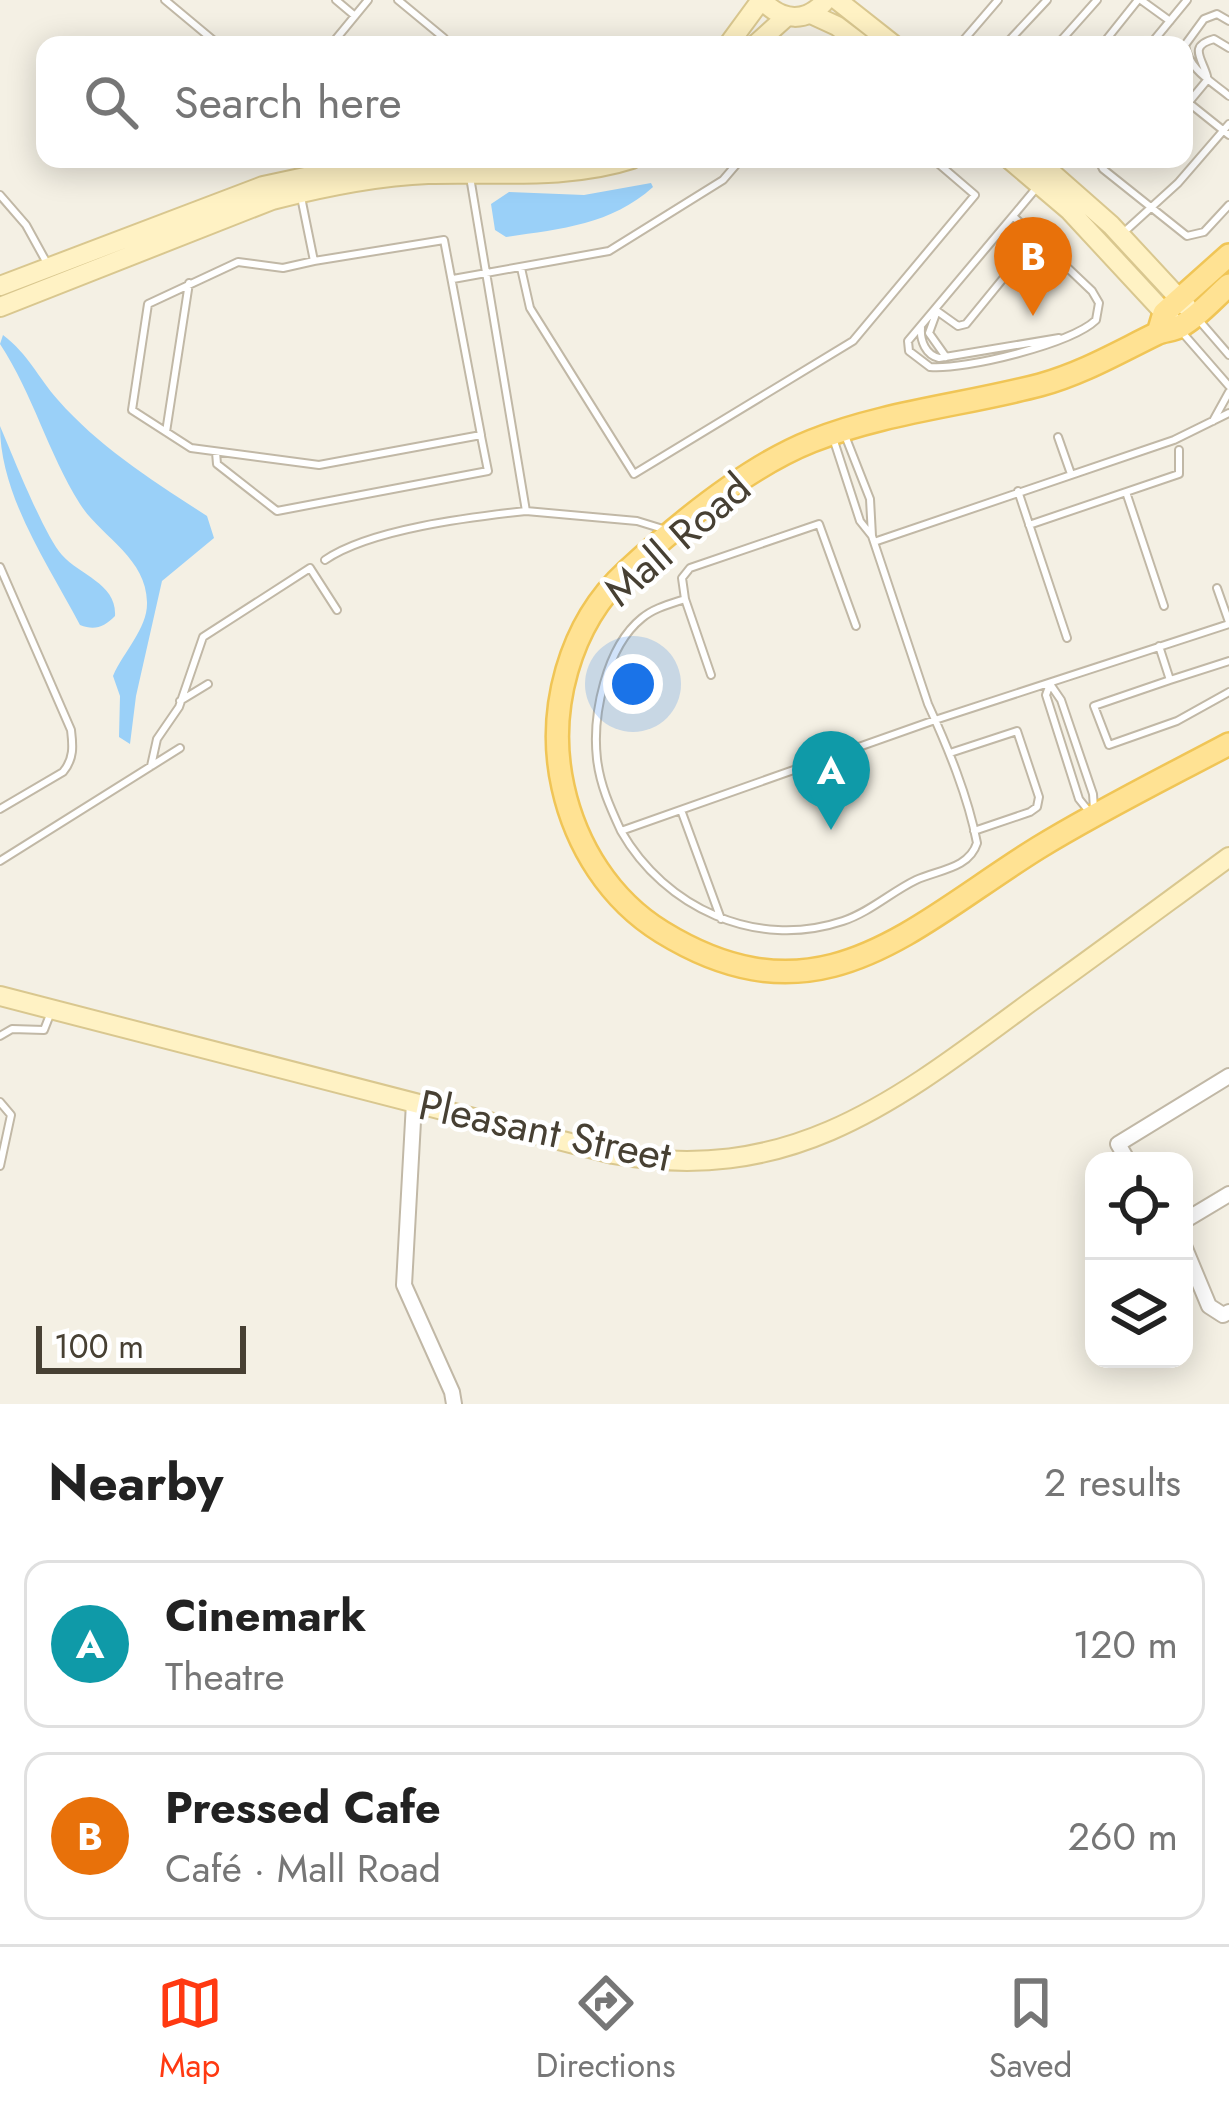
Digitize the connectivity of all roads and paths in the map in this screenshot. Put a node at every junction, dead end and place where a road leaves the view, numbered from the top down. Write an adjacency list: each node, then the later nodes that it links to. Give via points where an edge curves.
1 (164, 0): 17 (lane)
2 (336, 0): 13 (lane)
3 (368, 0): 13 (lane)
4 (398, 0): 19 (lane)
5 (762, 0): 14 (main road); 20 (main road)
6 (836, 0): 23 (main road)
7 (998, 0): 24 (lane)
8 (1047, 0): 25 (lane)
9 (1097, 0): 26 (lane)
10 (1140, 0): 16 (lane); 27 (lane)
11 (1186, 0): 16 (lane)
12 (819, 7): 14 (main road); 22 (main road)
13 (355, 16): 18 (lane)
14 (786, 17): 21 (main road)
15 (1229, 20): 29 (lane, via 1210,16)
16 (1170, 21): 28 (lane)
17 (208, 36)
18 (338, 36)
19 (442, 36)
20 (735, 36)
21 (765, 36)
22 (850, 36)
23 (882, 36)
24 (967, 36)
25 (1013, 36)
26 (1066, 36)
27 (1110, 36)
28 (1158, 36)
29 (1193, 36)
30 (1229, 48): 32 (lane, via 1214,39 1197,50)
31 (1193, 64): 32 (lane)
32 (1208, 79): 33 (lane); 34 (lane)
33 (1193, 93)
34 (1229, 96)
35 (1193, 105): 36 (lane)
36 (1227, 130): 37 (lane)
37 (1193, 166)
38 (442, 168): 47 (main road)
39 (464, 168): 57 (lane)
40 (536, 168): 41 (main road)
41 (584, 168)
42 (733, 168): 56 (lane, via 609,251)
43 (943, 168): 56 (lane, via 975,195 854,341 634,473 530,308)
44 (1046, 168): 51 (lane); 52 (main road); 65 (main road, via 1099,240)
45 (1102, 168): 50 (lane)
46 (1191, 168): 50 (lane)
47 (297, 179): 55 (lane); 58 (main road, via 272,200)
48 (0, 195): 58 (lane)
49 (1229, 205): 50 (lane, via 1196,236 1180,233)
50 (1153, 208): 52 (lane)
51 (1013, 216): 53 (lane); 64 (lane)
52 (1120, 235): 65 (main road)
53 (1037, 238): 64 (lane, via 966,324); 67 (lane, via 1099,303 1096,320)
54 (1229, 255): 65 (main road, Mall Road)
55 (314, 261): 59 (lane, via 444,240); 60 (lane, via 283,268 238,262)
56 (521, 268): 57 (lane)
57 (486, 274): 59 (lane); 82 (lane)
58 (53, 276): 62 (main road); 63 (main road)
59 (452, 280): 75 (lane)
60 (189, 284): 73 (lane); 73 (lane, via 148,304 130,405)
61 (1229, 285): 65 (main road, Mall Road)
62 (0, 286)
63 (0, 307)
64 (937, 311): 66 (lane); 69 (lane, via 929,333)
65 (1175, 317): 68 (lane); 70 (lane); 74 (main road, Mall Road, via 1072,375)
66 (921, 324): 67 (lane, via 907,347 937,368); 69 (lane, via 929,354)
67 (1062, 338): 69 (lane)
68 (1229, 356)
69 (946, 357)
70 (1229, 389): 72 (lane)
71 (1229, 413): 72 (lane)
72 (1214, 421): 79 (lane)
73 (166, 432): 78 (lane)
74 (836, 432): 84 (main road, Mall Road, via 775,459); 85 (lane, via 844,481); 85 (lane, via 862,474)
75 (481, 435): 78 (lane, via 319,464); 78 (lane, via 488,471 278,511 217,464)
76 (1058, 437): 79 (lane)
77 (1179, 451): 81 (lane, via 1179,474)
78 (215, 452)
79 (1071, 474): 80 (lane)
80 (1018, 491): 83 (lane); 85 (lane)
81 (1126, 492): 83 (lane); 90 (lane)
82 (526, 512): 84 (lane, via 637,521); 86 (lane, via 363,541)
83 (1028, 525): 94 (lane)
84 (672, 534): 110 (main road, Mall Road, via 625,573 590,618 567,668 557,728 577,831 605,881 651,925 707,955 749,966 846,963 905,938)
85 (873, 539): 103 (lane)
86 (325, 560)
87 (0, 567): 108 (lane, via 73,742 63,772)
88 (1217, 588): 92 (lane)
89 (685, 599): 93 (lane, via 682,578 690,568 814,523); 97 (lane); 111 (lane, via 636,623 603,690 596,755)
90 (1164, 606)
91 (337, 610): 102 (lane, via 310,568 203,637)
92 (1229, 623): 95 (lane)
93 (856, 626)
94 (1067, 638)
95 (1159, 646): 98 (lane); 99 (lane)
96 (1229, 661): 98 (lane)
97 (712, 675)
98 (1171, 680): 101 (lane, via 1094,706 1108,745)
99 (1050, 683): 103 (lane); 110 (lane, via 1093,794); 110 (lane, via 1046,695 1079,799)
100 (208, 684): 102 (lane)
101 (1229, 692)
102 (180, 701): 107 (lane)
103 (935, 720): 106 (lane); 109 (lane)
104 (1229, 744): 110 (main road, Mall Road)
105 (180, 748): 107 (lane)
106 (949, 754): 112 (lane); 112 (lane, via 1018,731 1037,807)
107 (151, 766): 114 (lane)
108 (0, 809)
109 (681, 810): 111 (lane); 115 (lane)
110 (1094, 817)
111 (621, 831): 115 (lane, via 665,887)
112 (974, 831): 115 (lane, via 968,860 840,922 794,930)
113 (1229, 856): 121 (main road, Pleasant Street, via 910,1090 807,1141 711,1162 646,1160)
114 (0, 861)
115 (721, 919)
116 (0, 996): 117 (main road, Pleasant Street)
117 (52, 1009): 118 (lane, via 44,1030); 121 (main road, Pleasant Street)
118 (0, 1036)
119 (1229, 1076): 122 (street, via 1118,1144)
120 (0, 1102): 123 (lane, via 11,1115)
121 (414, 1103): 128 (street, via 404,1285)
122 (1123, 1152)
123 (0, 1166)
124 (1229, 1194): 125 (street)
125 (1193, 1216)
126 (1190, 1260): 127 (street, via 1209,1306)
127 (1229, 1312)
128 (454, 1404)

